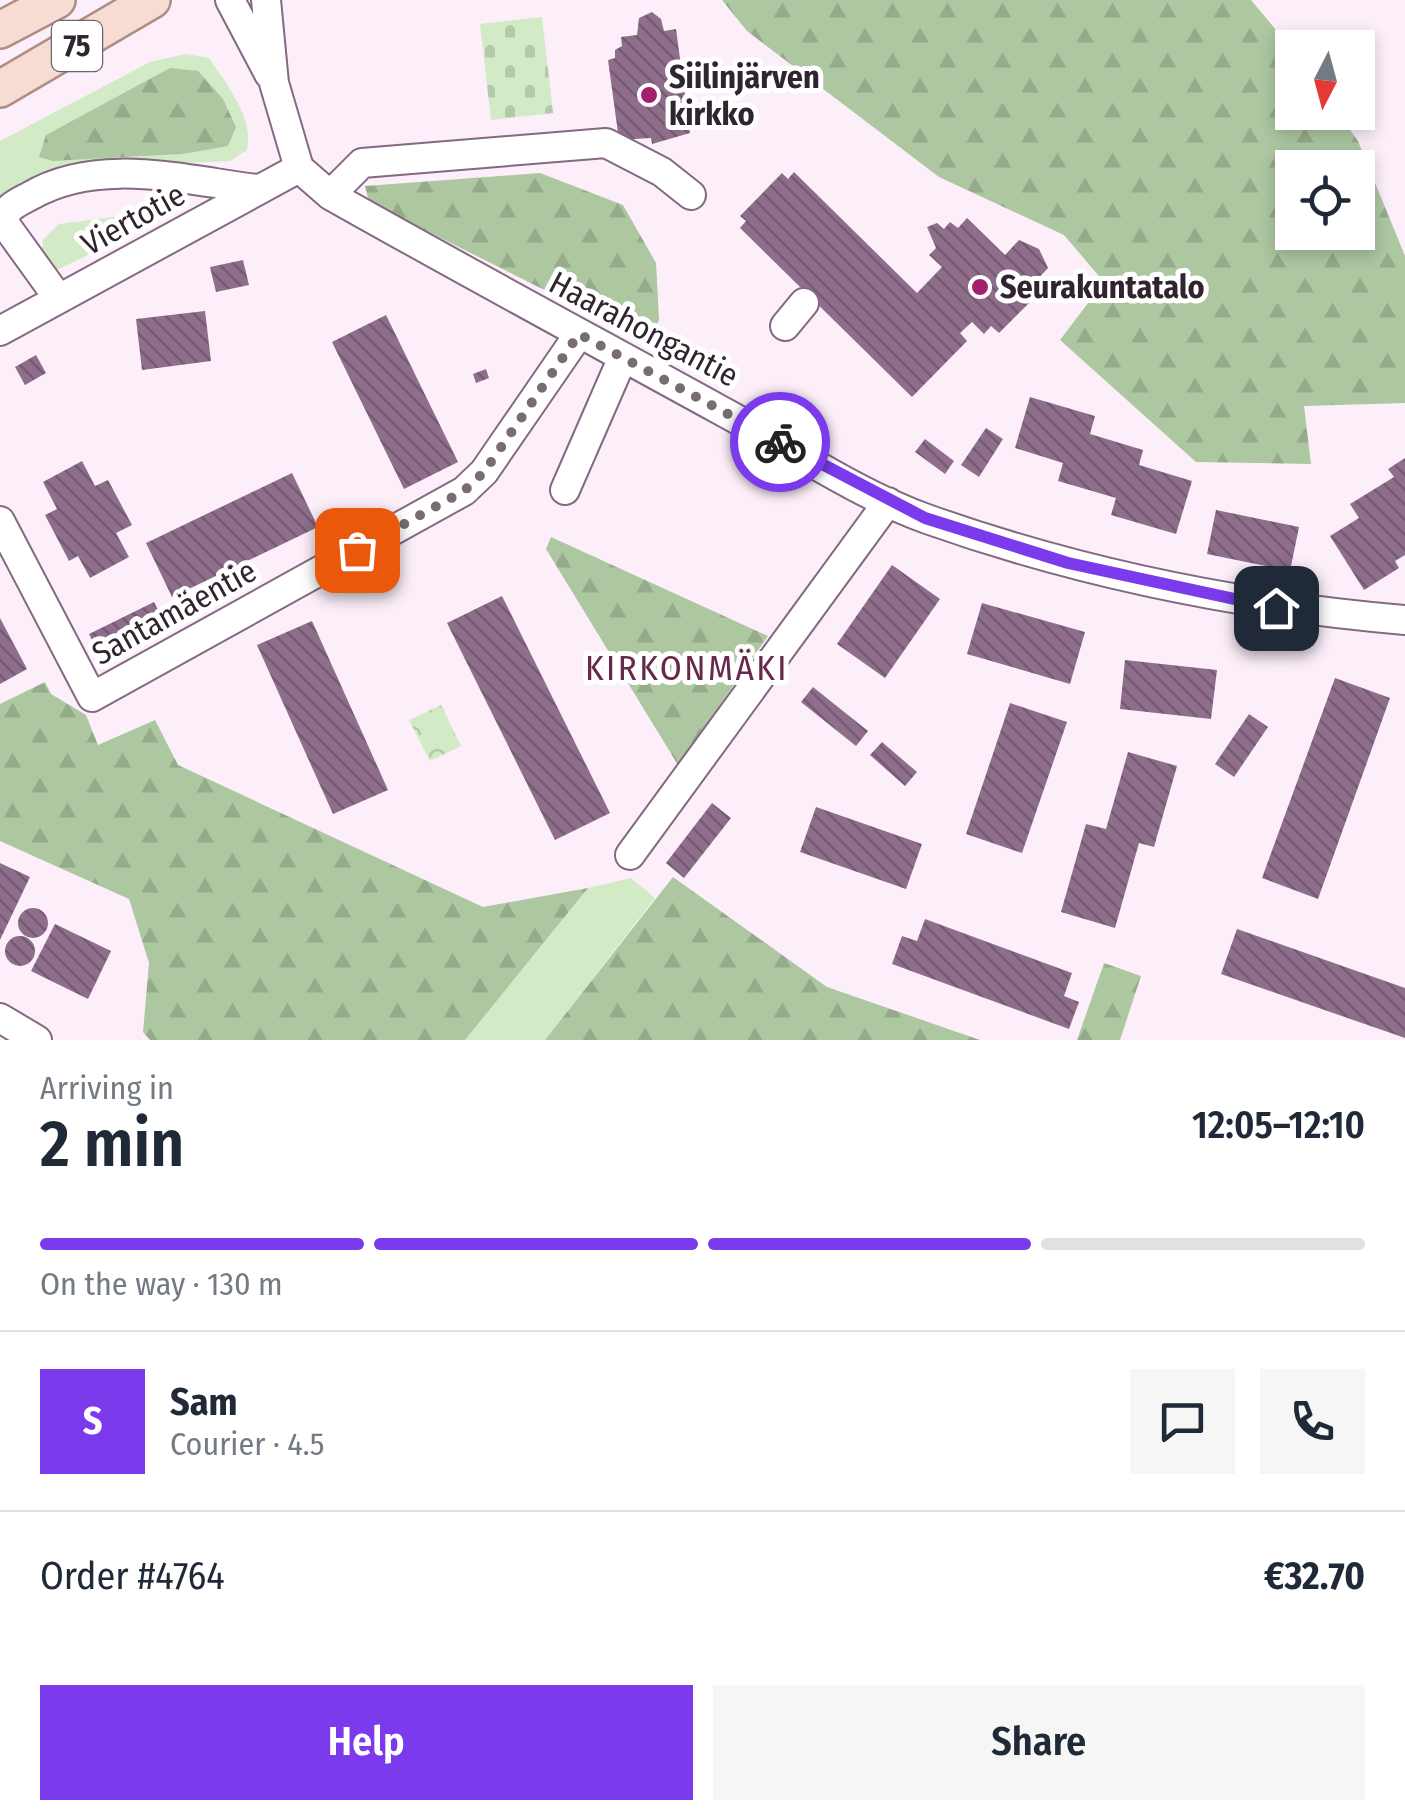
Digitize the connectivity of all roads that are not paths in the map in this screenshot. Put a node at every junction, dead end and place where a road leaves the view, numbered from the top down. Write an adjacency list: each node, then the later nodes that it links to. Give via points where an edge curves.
1 (56, 0): 5 (main road, 75)
2 (152, 0): 7 (main road, 75)
3 (230, 0): 6 (street)
4 (266, 0): 6 (street)
5 (0, 30)
6 (274, 83): 8 (street)
7 (0, 88)
8 (299, 168): 9 (street, Viertotie); 10 (street, Haarahongantie)
9 (257, 190): 12 (street, Viertotie); 12 (street, via 100,173 48,185 6,209 2,220)
10 (330, 195): 11 (street, via 362,163 606,143); 16 (street, Haarahongantie)
11 (691, 195)
12 (60, 299): 15 (street, Viertotie)
13 (804, 303): 14 (street)
14 (785, 326)
15 (0, 331)
16 (579, 334): 17 (street, Haarahongantie); 20 (street, Santamäentie, via 464,491 92,697)
17 (623, 357): 18 (street); 19 (street, Haarahongantie)
18 (566, 490)
19 (888, 502): 21 (street, Haarahongantie, via 1068,563 1191,593); 22 (street)
20 (0, 522)
21 (1405, 620)
22 (630, 856)
23 (0, 1018): 24 (street)
24 (37, 1040)

